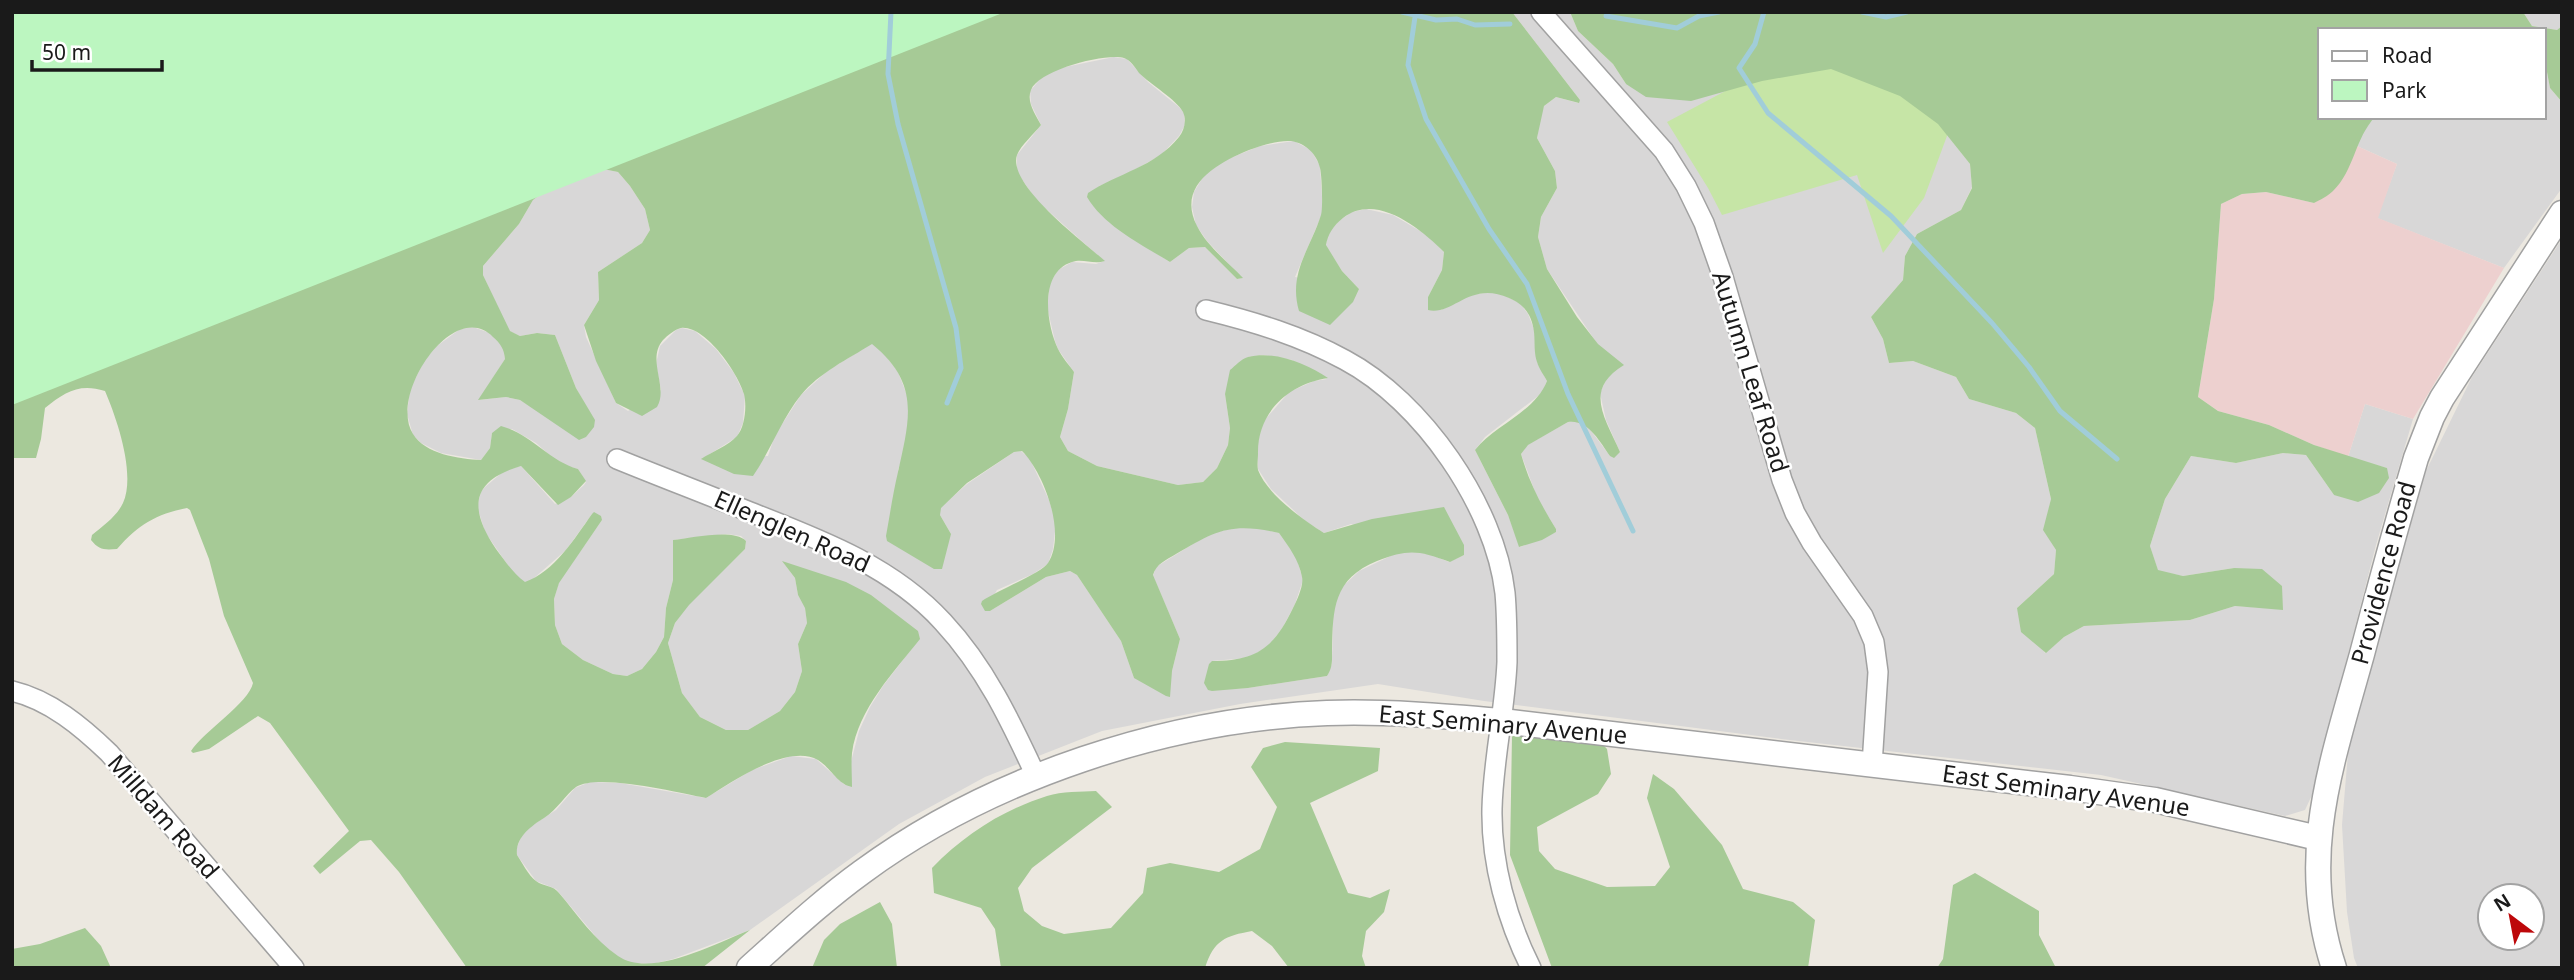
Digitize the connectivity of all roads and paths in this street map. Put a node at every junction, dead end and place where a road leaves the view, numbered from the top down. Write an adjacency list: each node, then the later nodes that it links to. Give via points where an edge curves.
1 (1541, 12): 7 (street, Autumn Leaf Road, via 1664,151 1704,223 1786,491 1812,543 1863,616 1874,642 1878,672)
2 (2562, 213): 9 (street, Providence Road, via 2455,378 2423,437 2340,734)
3 (1206, 310): 6 (street, via 1296,336 1348,361 1398,398 1442,445 1484,522 1505,592 1507,662)
4 (617, 459): 8 (street, Ellenglen Road, via 813,537 873,566 908,590 943,621 980,667)
5 (12, 691): 10 (street, Milldam Road, via 50,707 109,753)
6 (1502, 721): 7 (street, East Seminary Avenue); 8 (street, East Seminary Avenue, via 1407,713 1326,713 1252,720 1175,733); 12 (street, via 1492,810 1496,858 1506,907)
7 (1872, 765): 9 (street, East Seminary Avenue, via 2155,800)
8 (1036, 776): 11 (street, East Seminary Avenue, via 929,830 863,871)
9 (2318, 838): 13 (street, Providence Road, via 2320,917)
10 (294, 968)
11 (749, 968)
12 (1531, 968)
13 (2334, 968)

